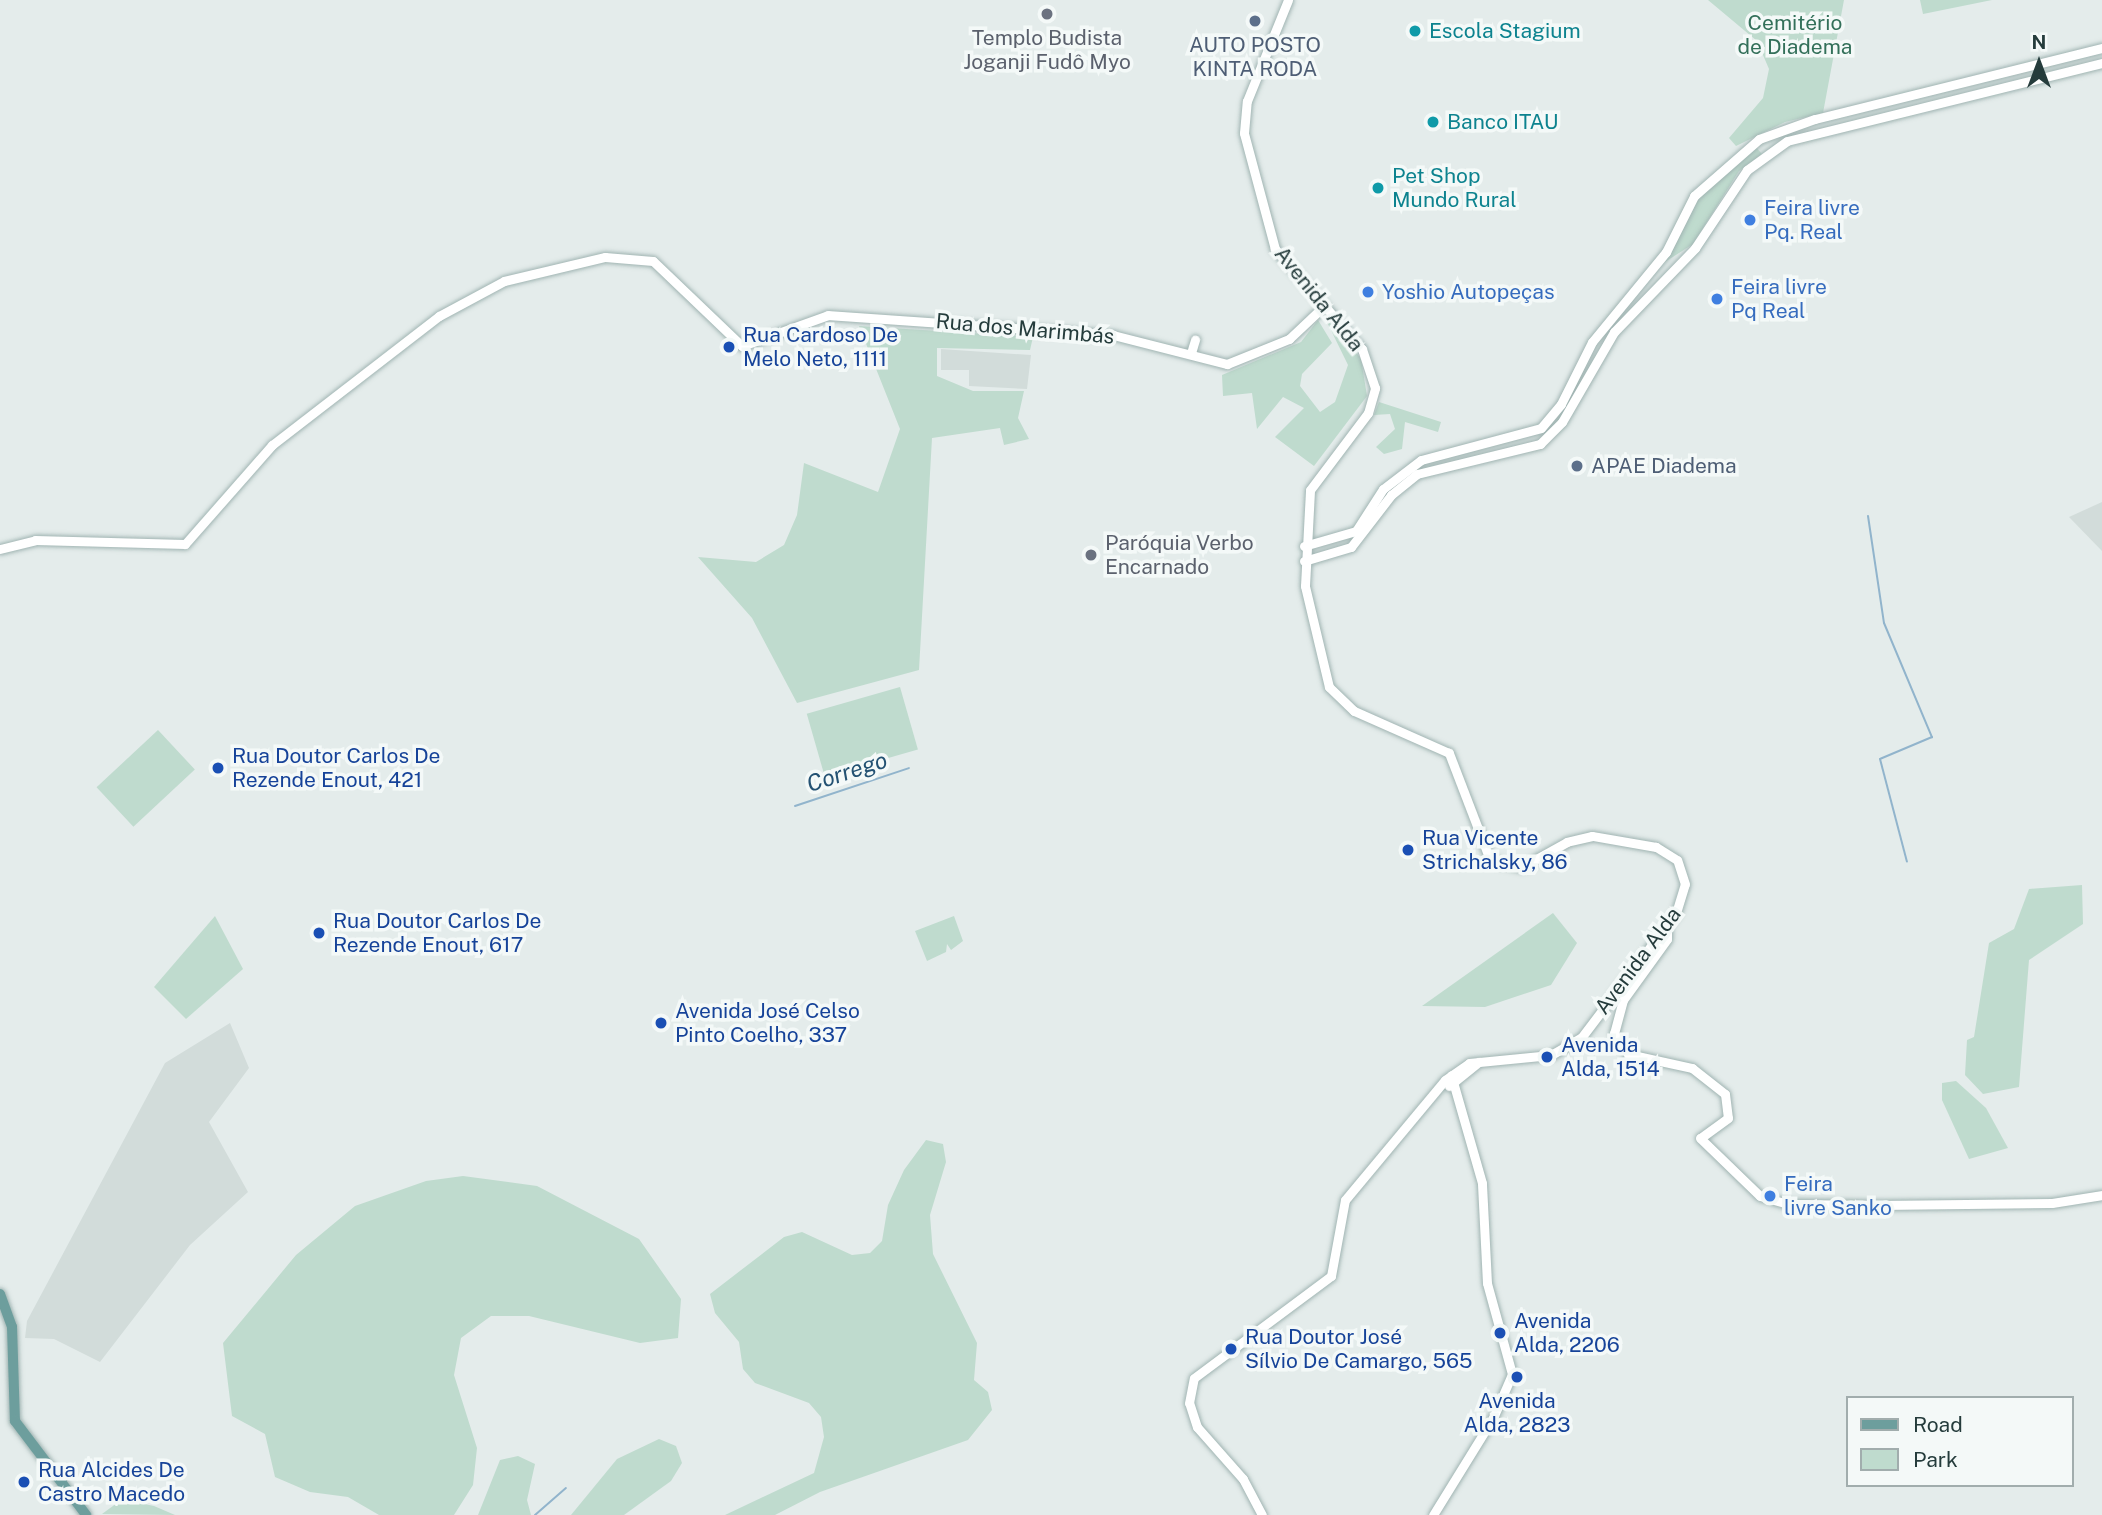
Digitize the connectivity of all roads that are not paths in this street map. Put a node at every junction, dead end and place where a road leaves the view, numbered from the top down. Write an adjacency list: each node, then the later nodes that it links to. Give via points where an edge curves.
1 (1288, 0): 7 (main road, Avenida Alda, via 1243,126 1275,249)
2 (2102, 50): 3 (main road); 5 (main road)
3 (2067, 56): 6 (main road, via 2055,69); 10 (main road, via 1815,118 1759,139 1694,196 1667,252 1592,342 1561,404 1541,428 1421,460 1383,489 1356,531)
4 (2102, 63): 5 (main road)
5 (2081, 68): 6 (main road)
6 (2006, 86): 12 (main road, via 1787,141 1756,162 1695,248 1614,332 1562,422 1541,444 1417,474 1391,495 1351,547)
7 (1324, 306): 9 (main road, Rua dos Marimbás, via 1289,339 1218,364); 10 (main road, Avenida Alda, via 1362,349 1375,388 1363,421 1314,480)
8 (1195, 340): 9 (main road)
9 (1191, 353): 11 (main road, Rua dos Marimbás, via 1113,335 828,315 742,346 646,258 605,257 532,272 478,293 428,324 272,445 202,530 181,545 25,541)
10 (1304, 546): 12 (main road, Avenida Alda)
11 (0, 549)
12 (1304, 561): 13 (main road, Avenida Alda, via 1329,687 1354,711 1449,753 1464,780 1484,854 1500,865 1522,867 1585,837 1656,847 1677,860 1685,884 1684,901)
13 (1668, 926): 14 (main road, Avenida Alda, via 1568,1048 1480,1061); 18 (main road, via 1667,939 1618,1011 1614,1033 1628,1054 1692,1068 1725,1094 1728,1118 1700,1138 1748,1188 1788,1203 2052,1203)
14 (1455, 1077): 15 (main road, Avenida Alda); 16 (main road, Avenida Alda); 17 (main road)
15 (1449, 1086): 16 (main road, Avenida Alda); 17 (main road)
16 (1435, 1093): 21 (main road, via 1340,1210 1332,1276 1191,1383 1197,1427 1243,1479)
17 (1458, 1100): 22 (main road, via 1482,1183 1487,1283 1512,1374 1493,1418)
18 (2102, 1195)
19 (0, 1294): 20 (main road, via 12,1327 15,1421)
20 (86, 1515)
21 (1262, 1515)
22 (1433, 1515)

